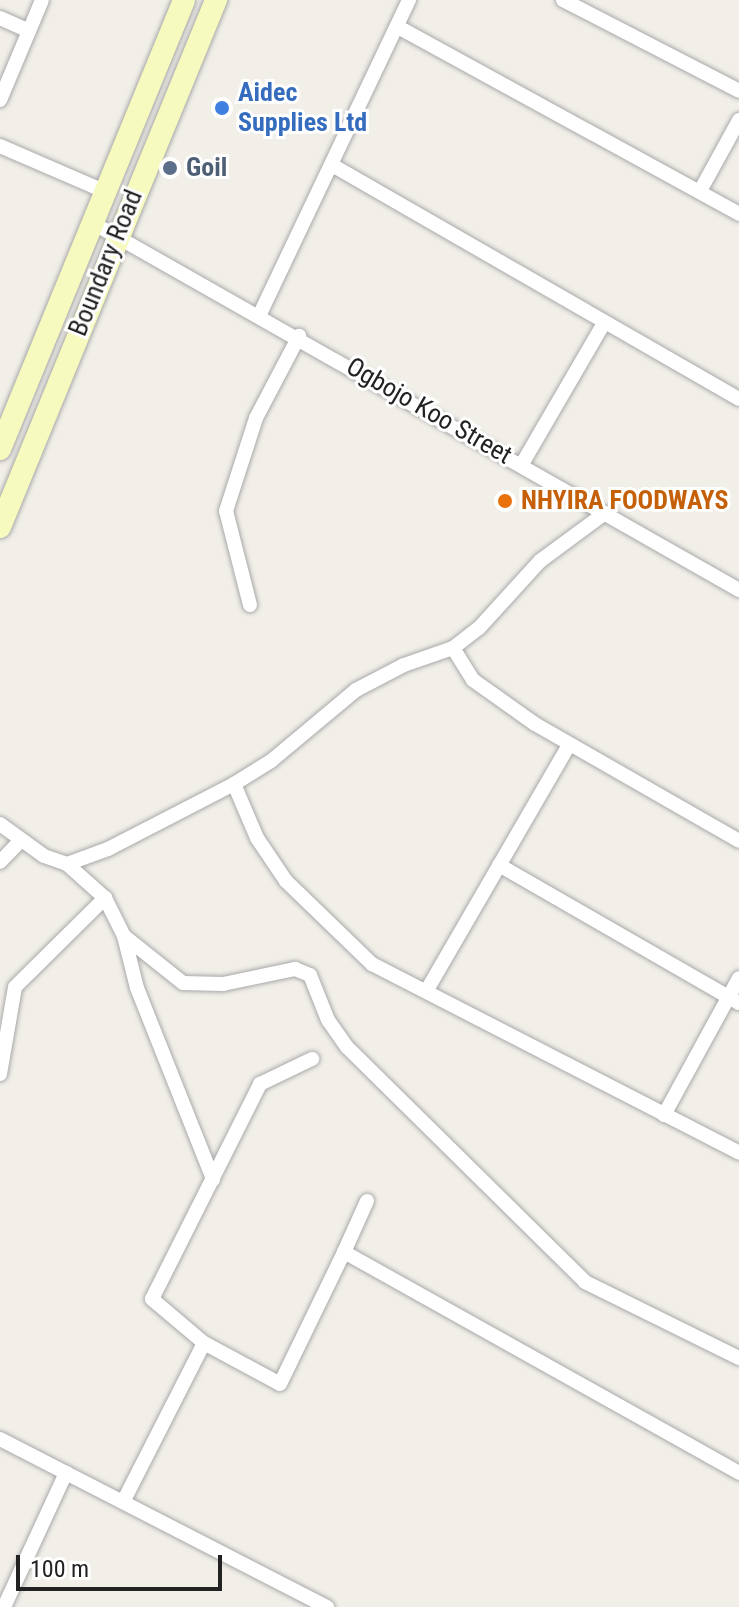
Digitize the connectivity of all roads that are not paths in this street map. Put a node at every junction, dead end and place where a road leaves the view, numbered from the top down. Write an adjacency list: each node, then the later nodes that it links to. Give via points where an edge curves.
1 (42, 0): 8 (street)
2 (184, 0): 14 (main road, Boundary Road)
3 (216, 0): 18 (main road, Boundary Road)
4 (409, 0): 7 (street)
5 (563, 0): 9 (street)
6 (0, 18): 8 (street)
7 (398, 27): 13 (street); 15 (street)
8 (29, 31): 10 (street)
9 (739, 91)
10 (0, 100)
11 (739, 120): 15 (street)
12 (0, 146): 14 (street)
13 (332, 165): 19 (street); 20 (street)
14 (104, 191): 17 (main road, Boundary Road)
15 (700, 191): 16 (street)
16 (739, 214)
17 (91, 222): 18 (street, Ogbojo Koo Street); 23 (main road, Boundary Road)
18 (116, 236): 19 (street, Ogbojo Koo Street); 27 (main road, Boundary Road)
19 (259, 316): 21 (street, Ogbojo Koo Street)
20 (603, 325): 22 (street); 25 (street)
21 (299, 336): 25 (street, Ogbojo Koo Street); 29 (street, via 256,418 226,511)
22 (739, 399)
23 (7, 410): 24 (main road, Boundary Road)
24 (0, 449)
25 (522, 464): 26 (street, Ogbojo Koo Street)
26 (605, 513): 28 (street, Ogbojo Koo Street); 30 (street, via 540,561 479,628)
27 (0, 527)
28 (739, 590)
29 (250, 605)
30 (453, 648): 31 (street, via 486,691); 32 (street, via 356,690 271,761)
31 (569, 745): 35 (street); 38 (street)
32 (234, 784): 37 (street, via 108,849); 42 (street, via 257,838 306,905 372,964)
33 (0, 824): 34 (street)
34 (20, 841): 36 (street); 37 (street)
35 (739, 841)
36 (0, 862)
37 (67, 864): 39 (street)
38 (499, 865): 42 (street); 43 (street)
39 (105, 898): 40 (street); 45 (street, via 15,987)
40 (124, 936): 48 (street, via 137,988); 52 (street, via 183,983 223,984 295,969 310,975 328,1020 347,1047 585,1282)
41 (739, 978): 43 (street)
42 (427, 990): 46 (street)
43 (734, 1000): 46 (street)
44 (312, 1059): 48 (street, via 260,1084)
45 (0, 1074)
46 (664, 1115): 47 (street)
47 (739, 1153)
48 (213, 1179): 51 (street, via 152,1299)
49 (367, 1201): 50 (street)
50 (344, 1252): 51 (street, via 280,1384); 55 (street)
51 (204, 1343): 56 (street)
52 (739, 1358)
53 (0, 1439): 54 (street)
54 (66, 1473): 56 (street); 57 (street)
55 (739, 1473)
56 (123, 1502): 58 (street)
57 (4, 1607)
58 (327, 1607)

